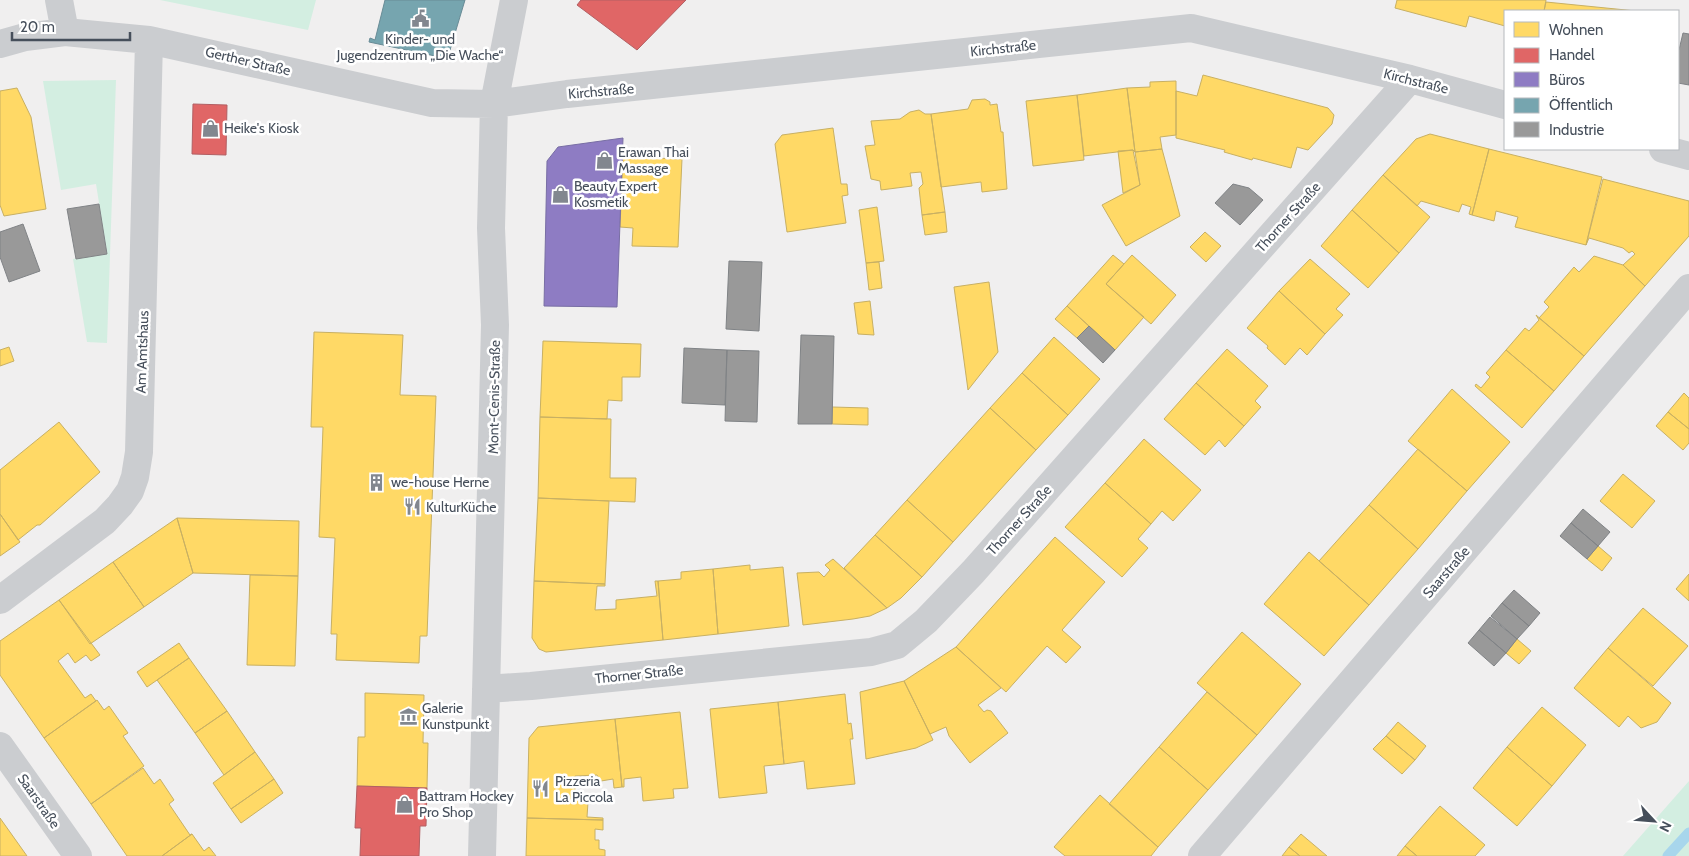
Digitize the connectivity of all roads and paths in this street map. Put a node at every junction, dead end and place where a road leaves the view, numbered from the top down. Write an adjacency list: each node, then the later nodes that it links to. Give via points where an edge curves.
1 (60, 0): 3 (street)
2 (514, 0): 7 (street, Mont-Cenis-Straße)
3 (65, 32): 4 (street, Gerther Straße); 5 (street, Gerther Straße)
4 (150, 40): 7 (street, Gerther Straße, via 432,103); 12 (street, Am Amtshaus, via 136,477 130,491 105,521)
5 (0, 44)
6 (1410, 79): 7 (street, Kirchstraße, via 1191,28); 8 (street, Kirchstraße); 13 (street, Thorner Straße, via 973,572 926,621 897,644 871,652)
7 (494, 104): 13 (street, Mont-Cenis-Straße, via 491,228 495,325)
8 (1504, 105)
9 (1667, 150): 10 (street)
10 (1689, 156)
11 (1689, 288): 17 (street, Saarstraße)
12 (0, 600)
13 (486, 689): 16 (street, Mont-Cenis-Straße)
14 (0, 746): 15 (street, Saarstraße)
15 (78, 856)
16 (482, 856)
17 (1202, 856)

